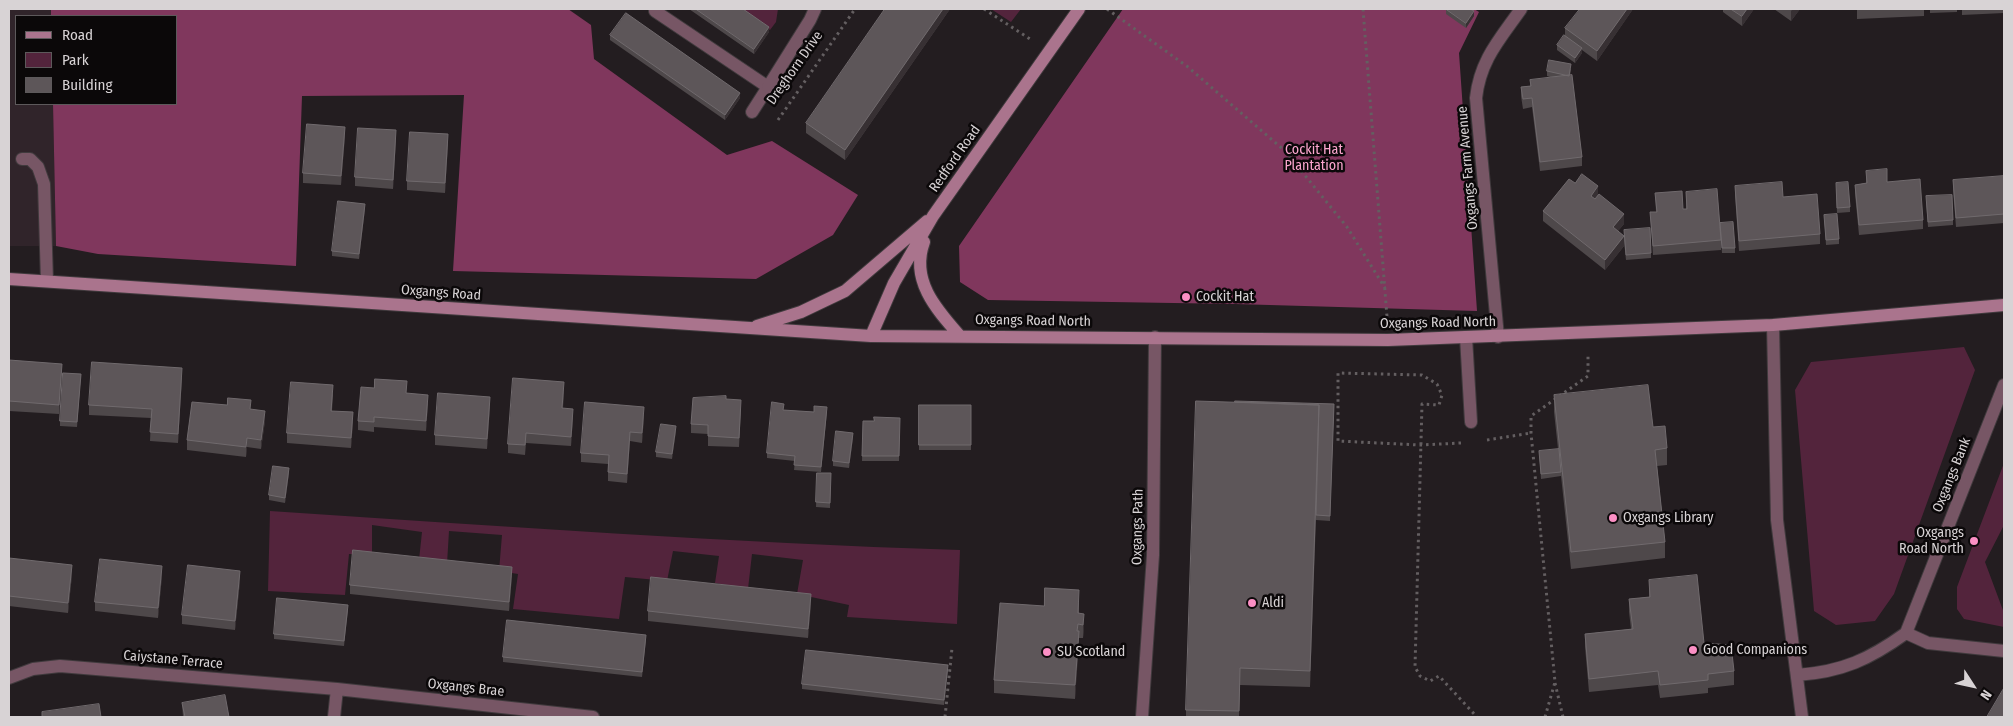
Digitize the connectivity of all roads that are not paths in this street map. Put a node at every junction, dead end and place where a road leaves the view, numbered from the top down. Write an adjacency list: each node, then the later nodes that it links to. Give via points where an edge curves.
1 (815, 9): 5 (street, Dreghorn Drive)
2 (1079, 9): 8 (main road, Redford Road)
3 (1521, 9): 18 (street, Oxgangs Farm Avenue, via 1485,61 1478,77 1476,98)
4 (654, 11): 5 (street)
5 (768, 87): 6 (street, Dreghorn Drive)
6 (752, 112)
7 (22, 159): 10 (street, via 30,159 38,167 44,184)
8 (933, 216): 13 (main road, via 845,291 801,312); 14 (main road, via 919,254 923,282 933,306); 15 (main road, Redford Road, via 894,283)
9 (9, 279): 10 (main road, Oxgangs Road)
10 (47, 280): 13 (main road, Oxgangs Road)
11 (2004, 305): 12 (main road, Oxgangs Road North)
12 (1773, 326): 18 (main road, Oxgangs Road North); 23 (street, via 1777,520)
13 (750, 328): 15 (main road, Oxgangs Road)
14 (959, 335): 15 (main road, Oxgangs Road North); 16 (main road, Oxgangs Road North)
15 (871, 336)
16 (1155, 337): 17 (main road, Oxgangs Road North, via 1388,340); 28 (street, Oxgangs Path, via 1153,555)
17 (1466, 337): 18 (main road, Oxgangs Road North); 20 (street)
18 (1498, 337)
19 (2004, 384): 21 (street, Oxgangs Bank)
20 (1471, 422)
21 (1906, 633): 22 (street, via 1928,643); 23 (street, via 1879,653 1828,673)
22 (2004, 651)
23 (1797, 675): 29 (street)
24 (9, 678): 25 (street, Caiystane Terrace, via 33,669 60,666)
25 (337, 689): 26 (street); 27 (street, Oxgangs Brae)
26 (334, 717)
27 (593, 717)
28 (1142, 717)
29 (1802, 717)

